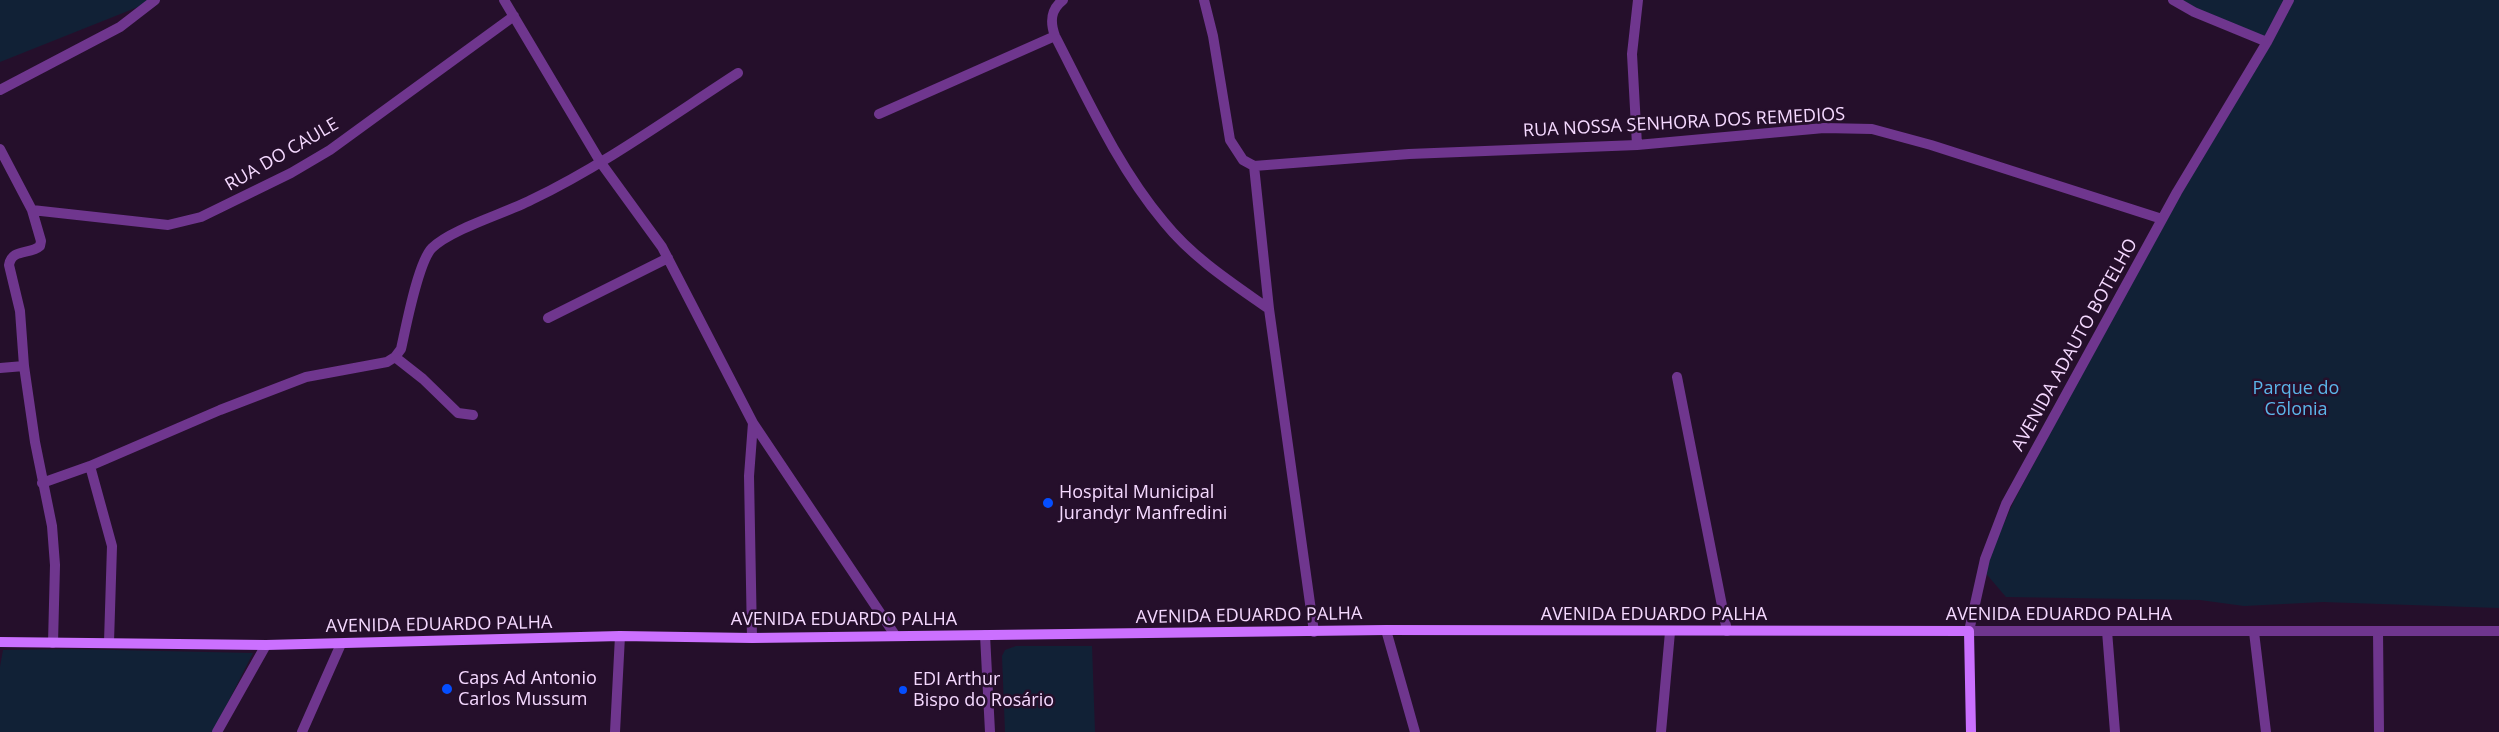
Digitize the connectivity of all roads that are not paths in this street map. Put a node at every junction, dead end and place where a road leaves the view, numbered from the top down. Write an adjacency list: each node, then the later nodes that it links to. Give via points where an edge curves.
1 (155, 0): 12 (street, via 120,27)
2 (504, 0): 8 (street)
3 (1063, 0): 9 (street, via 1052,17)
4 (1204, 0): 17 (street, via 1230,140 1244,160)
5 (1638, 0): 14 (street, via 1632,54)
6 (2173, 0): 10 (street)
7 (2289, 0): 10 (street, AVENIDA ADAUTO BOTELHO)
8 (514, 16): 16 (street); 18 (street, RUA DO CAULE, via 330,150 291,173 201,216 168,225)
9 (1055, 36): 13 (street); 21 (street, via 1119,158 1165,223 1208,266)
10 (2267, 42): 19 (street, AVENIDA ADAUTO BOTELHO)
11 (738, 73): 16 (street)
12 (0, 90)
13 (879, 114)
14 (1637, 145): 17 (street, RUA NOSSA SENHORA DOS REMEDIOS, via 1409,154); 19 (street, RUA NOSSA SENHORA DOS REMEDIOS, via 1824,128 1872,129)
15 (0, 149): 18 (street)
16 (601, 163): 20 (street); 23 (street, via 432,248 422,267)
17 (1254, 166): 21 (street)
18 (32, 210): 24 (street, via 40,246 36,250 15,254 9,265 20,310)
19 (2162, 219): 33 (street, AVENIDA ADAUTO BOTELHO, via 2006,504 1985,559)
20 (668, 258): 22 (street); 28 (street)
21 (1269, 309): 37 (street)
22 (548, 318)
23 (395, 357): 27 (street, via 458,413); 29 (street, via 377,365 306,377)
24 (24, 366): 25 (street); 30 (street)
25 (0, 368)
26 (1676, 377): 32 (street)
27 (473, 415)
28 (753, 423): 40 (street); 43 (street, via 749,476)
29 (90, 466): 30 (street); 45 (street, via 112,546)
30 (42, 483): 46 (street, via 52,526 55,566)
31 (1386, 630): 37 (street, AVENIDA EDUARDO PALHA); 38 (street, AVENIDA EDUARDO PALHA); 53 (street)
32 (1727, 631): 33 (street, AVENIDA EDUARDO PALHA); 38 (street, AVENIDA EDUARDO PALHA)
33 (1969, 631): 34 (street, AVENIDA EDUARDO PALHA); 55 (street, AVENIDA ADAUTO BOTELHO)
34 (2107, 631): 39 (street, AVENIDA EDUARDO PALHA); 56 (street)
35 (2378, 631): 36 (street, AVENIDA EDUARDO PALHA); 39 (street, AVENIDA EDUARDO PALHA); 58 (street)
36 (2499, 631)
37 (1314, 632): 41 (street, AVENIDA EDUARDO PALHA)
38 (1670, 632): 54 (street)
39 (2254, 632): 57 (street)
40 (895, 635): 41 (street, AVENIDA EDUARDO PALHA); 43 (street, AVENIDA EDUARDO PALHA)
41 (985, 635): 52 (street)
42 (620, 636): 43 (street, AVENIDA EDUARDO PALHA); 47 (street, AVENIDA EDUARDO PALHA); 51 (street)
43 (752, 638)
44 (0, 642): 46 (street, AVENIDA EDUARDO PALHA)
45 (109, 642): 46 (street, AVENIDA EDUARDO PALHA); 48 (street, AVENIDA EDUARDO PALHA)
46 (53, 643)
47 (341, 644): 48 (street, AVENIDA EDUARDO PALHA); 50 (street)
48 (266, 645): 49 (street)
49 (217, 732)
50 (302, 732)
51 (615, 732)
52 (990, 732)
53 (1414, 732)
54 (1662, 732)
55 (1971, 732)
56 (2115, 732)
57 (2266, 732)
58 (2379, 732)

